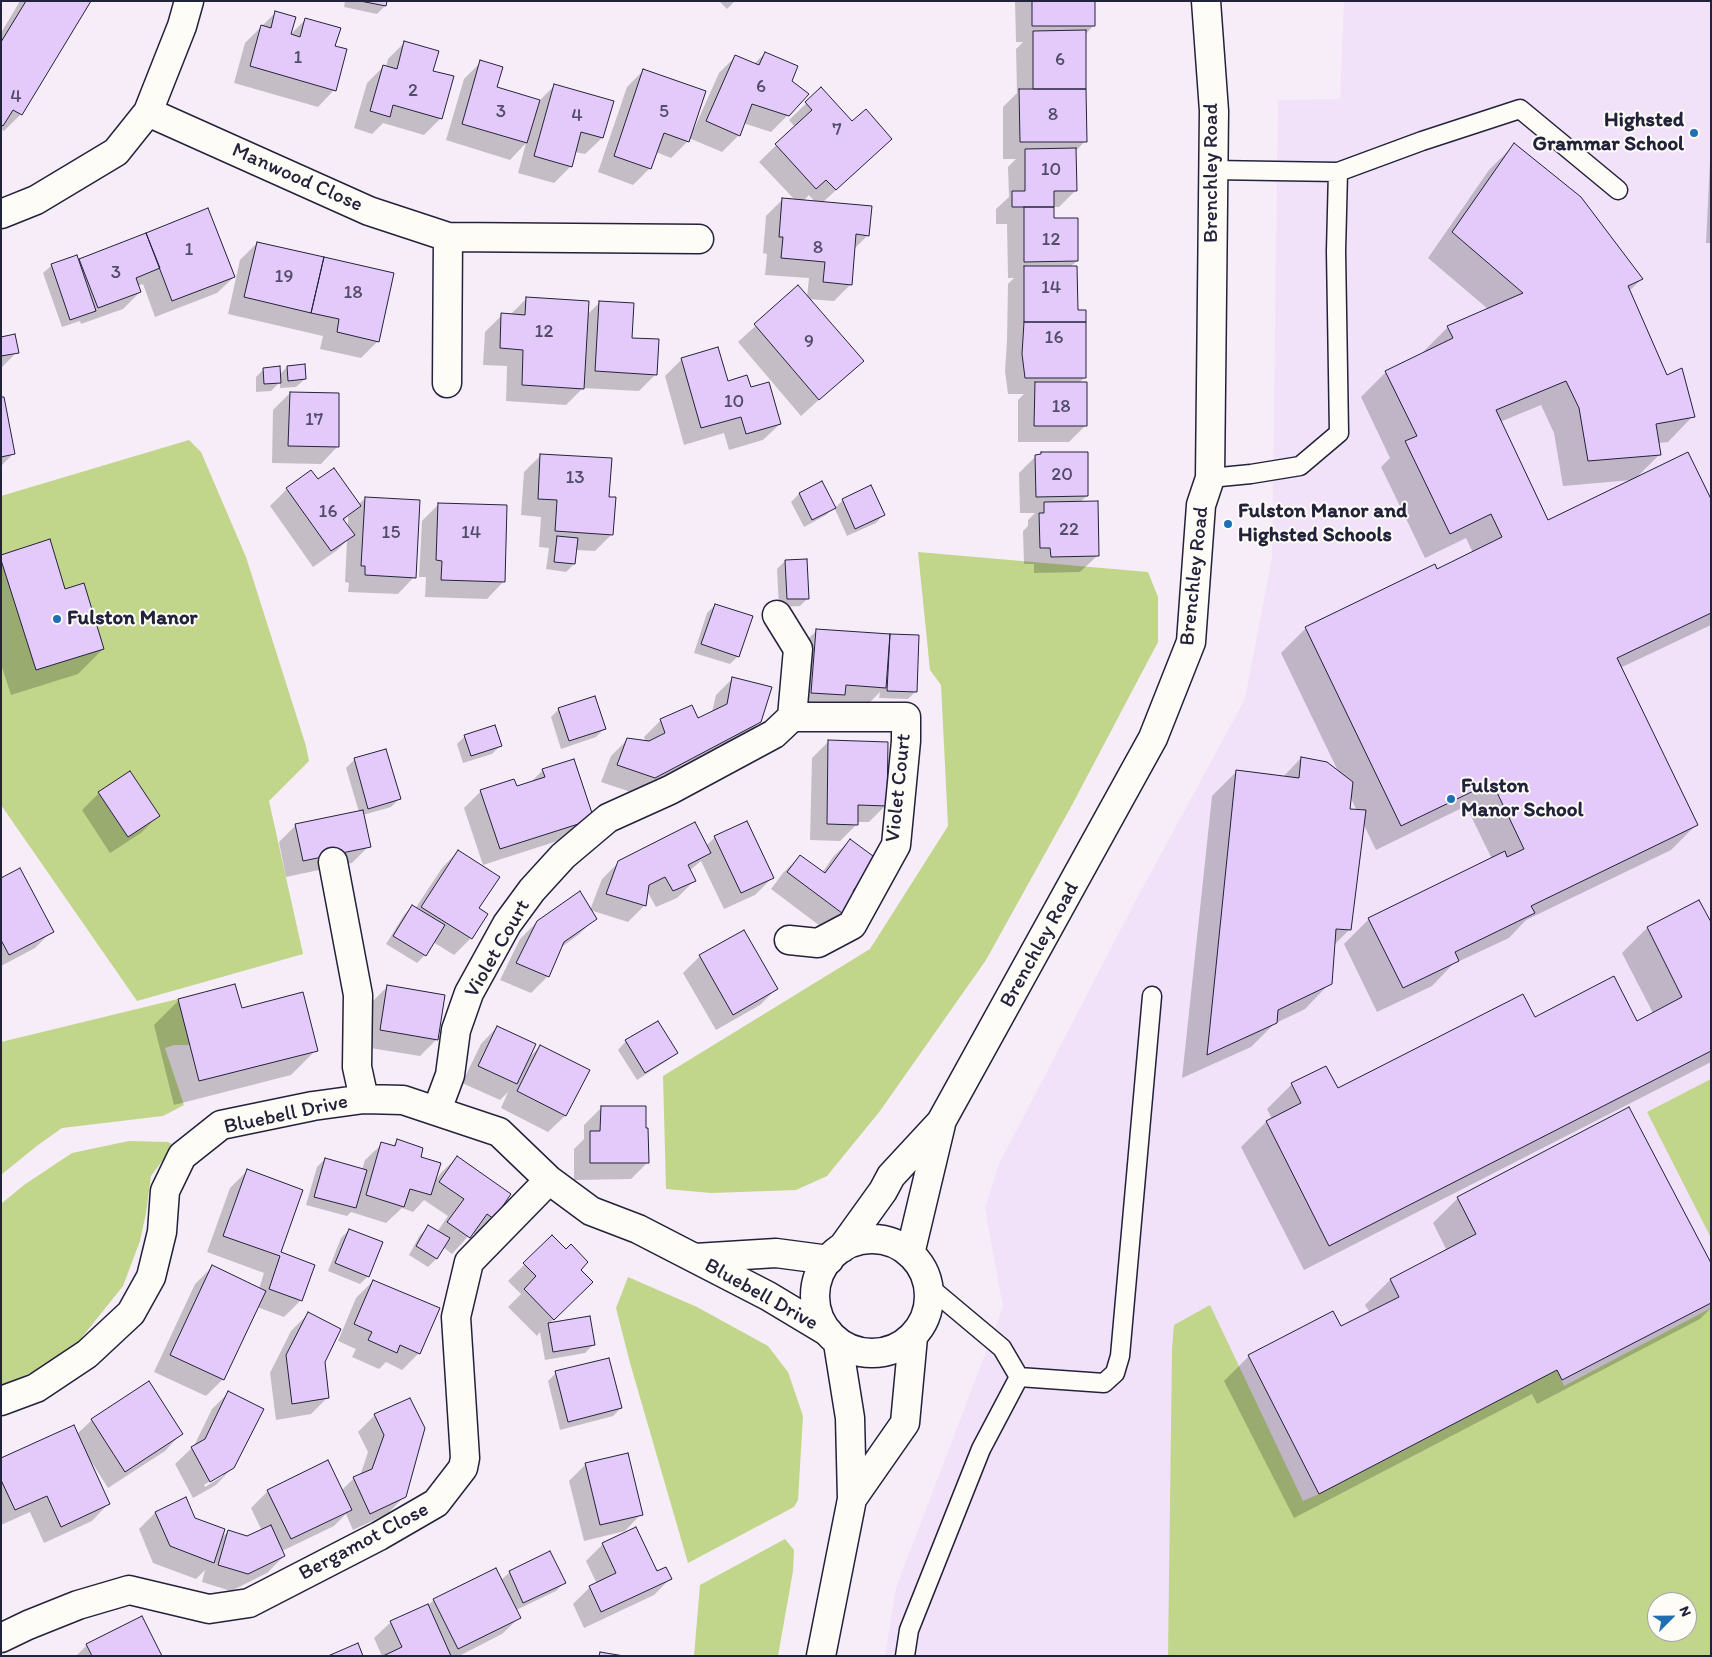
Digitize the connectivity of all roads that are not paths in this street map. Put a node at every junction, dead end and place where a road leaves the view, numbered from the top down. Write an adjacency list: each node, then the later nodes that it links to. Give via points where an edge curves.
1 (189, 1): 3 (street)
2 (1206, 1): 4 (street, Brenchley Road, via 1214,111)
3 (148, 112): 7 (street, via 116,152 36,200); 8 (street, Manwood Close, via 369,211)
4 (1212, 170): 5 (lane); 11 (street, Brenchley Road)
5 (1338, 172): 6 (lane, via 1520,109); 11 (lane, via 1339,433 1300,466)
6 (1618, 190)
7 (1, 214)
8 (448, 237): 9 (street, Manwood Close); 10 (street)
9 (699, 239)
10 (447, 383)
11 (1210, 478): 19 (street, Brenchley Road, via 1201,505 1192,642 1153,738)
12 (778, 615): 13 (street, via 798,649)
13 (792, 717): 15 (street, Violet Court, via 906,717 906,742 896,845 852,925 818,943); 18 (street, Violet Court, via 774,734 670,790 608,818 563,856 532,890 507,924 469,993 456,1030 450,1075)
14 (333, 862): 17 (street, Bluebell Drive, via 358,995 357,1066)
15 (789, 940)
16 (1152, 996): 27 (lane, via 1120,1356 1115,1373 1104,1383)
17 (364, 1099): 18 (street, Bluebell Drive, via 403,1100); 28 (street, Bluebell Drive, via 221,1125 182,1156 165,1191 162,1232 151,1277 131,1313 87,1354 36,1388)
18 (437, 1110): 20 (street, Bluebell Drive, via 499,1132)
19 (941, 1122): 21 (street, Brenchley Road, via 890,1176 883,1191); 22 (street, Brenchley Road)
20 (549, 1180): 23 (street, Bluebell Drive, via 591,1211 638,1229); 30 (street, Bergamot Close, via 468,1262 456,1316 466,1458 463,1468 436,1503 248,1603 209,1609 129,1590 78,1606)
21 (835, 1254): 22 (street, via 858,1241 877,1239 895,1244); 23 (street, Bluebell Drive, via 776,1253); 25 (street, via 820,1273 816,1288 820,1319)
22 (910, 1254): 24 (street, via 922,1268)
23 (694, 1258): 25 (street, Bluebell Drive, via 768,1296)
24 (928, 1286): 26 (street, via 929,1304 924,1322); 27 (lane, via 1002,1348)
25 (833, 1337): 26 (street, via 853,1350 868,1354 900,1346); 29 (street, via 850,1418)
26 (913, 1337): 29 (street, via 905,1423)
27 (1019, 1377): 32 (lane, via 977,1458 908,1630)
28 (1, 1401)
29 (852, 1499): 31 (street)
30 (1, 1638)
31 (821, 1656)
32 (905, 1656)

